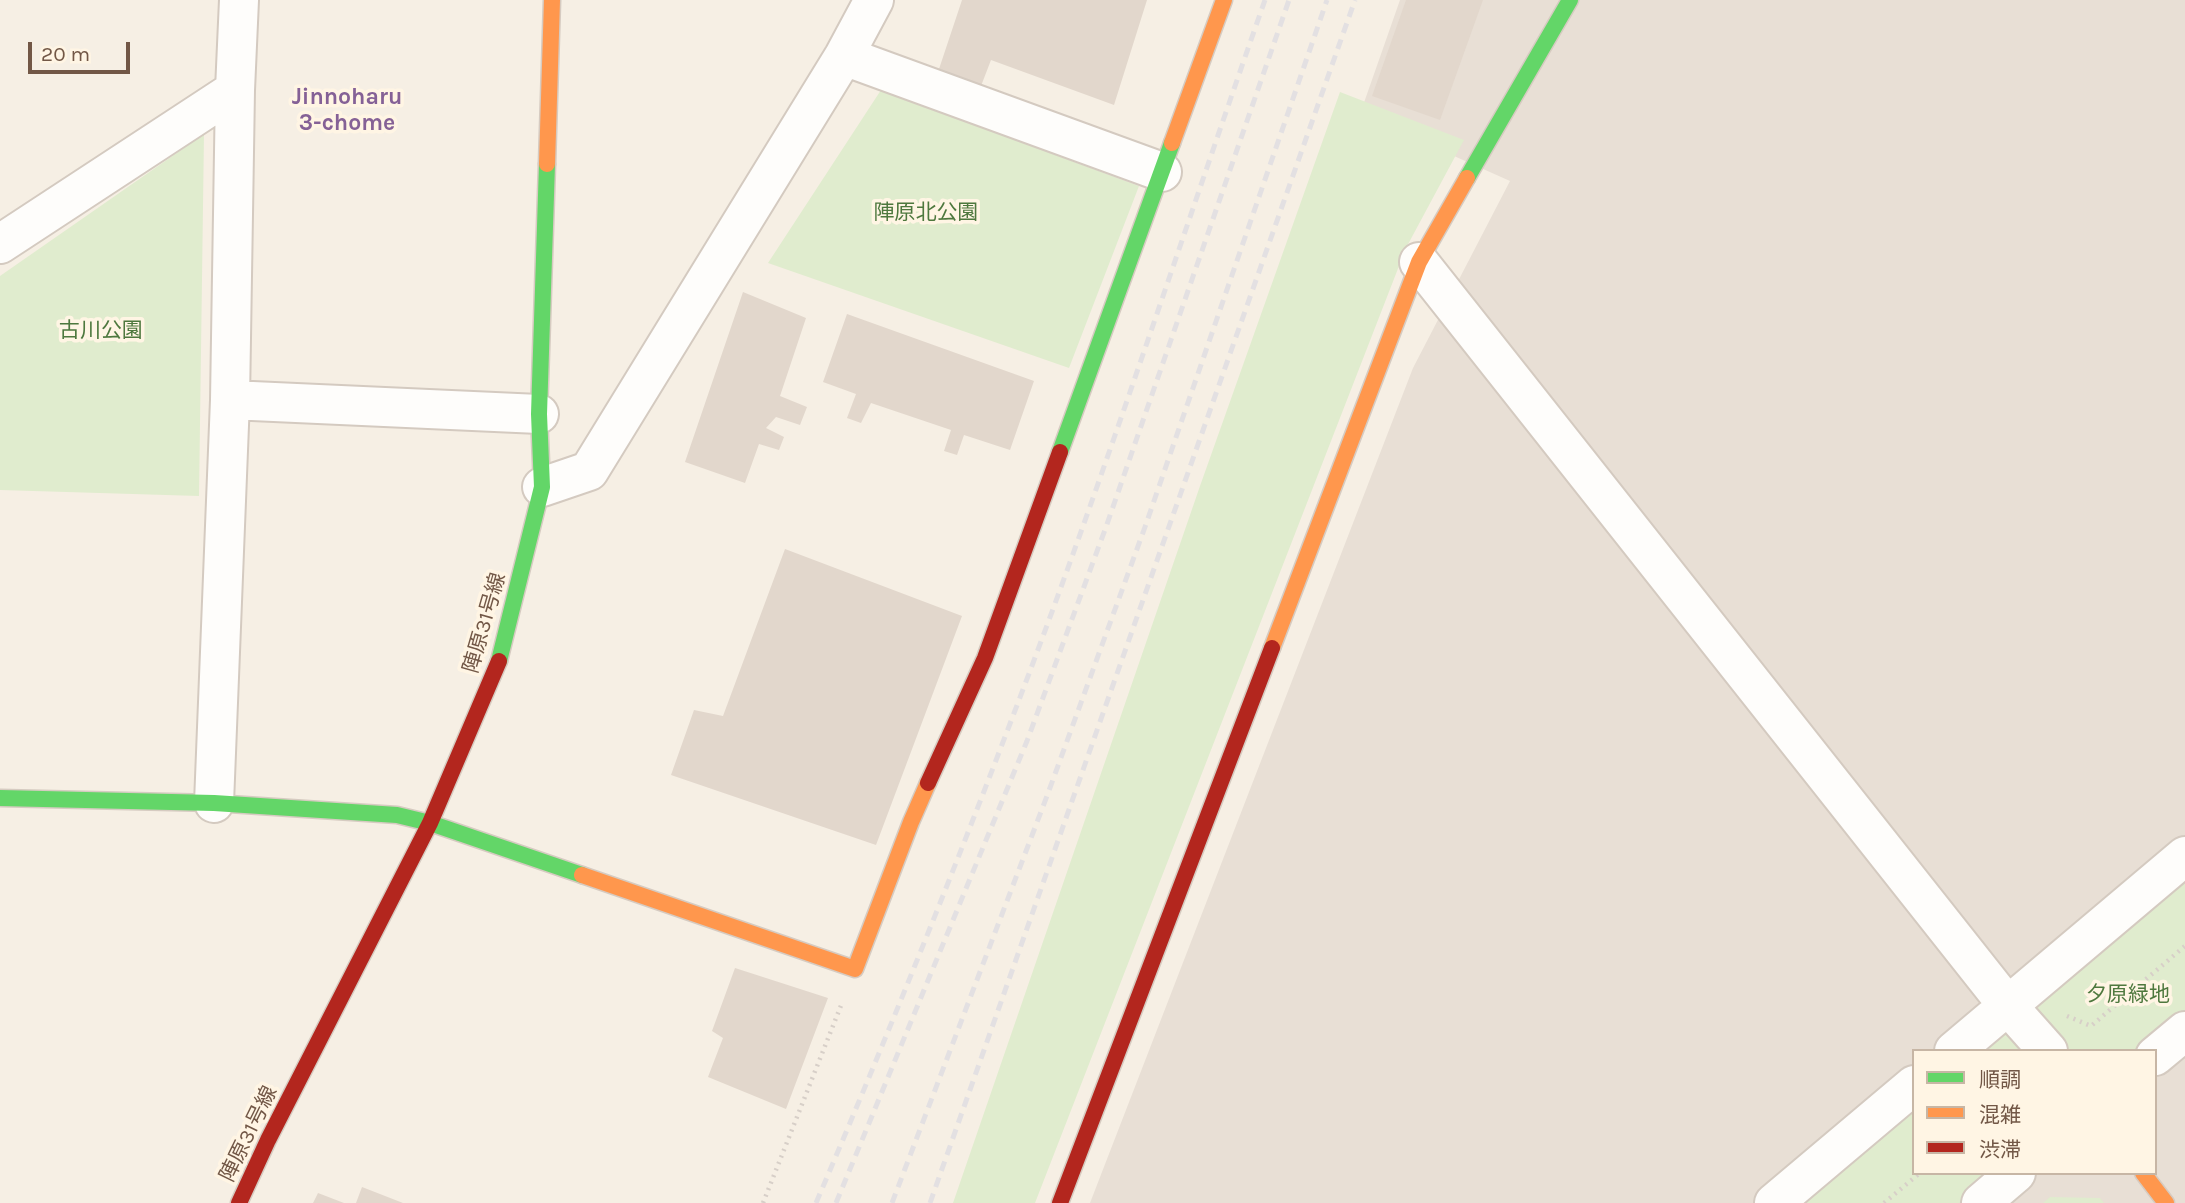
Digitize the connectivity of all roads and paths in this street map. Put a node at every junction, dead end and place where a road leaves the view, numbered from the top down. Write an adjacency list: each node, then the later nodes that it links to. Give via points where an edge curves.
1 (239, 0): 7 (street)
2 (552, 0): 12 (street, 陣原31号線)
3 (874, 0): 6 (street)
4 (1224, 0): 8 (street)
5 (1570, 0): 10 (street)
6 (844, 56): 8 (street); 13 (street, via 589,471)
7 (235, 90): 9 (street); 11 (street)
8 (1162, 172): 19 (street, via 985,658 911,822)
9 (0, 244)
10 (1419, 262): 20 (street); 31 (street)
11 (230, 400): 12 (street); 15 (street)
12 (539, 414): 13 (street, 陣原31号線)
13 (542, 487): 16 (street, 陣原31号線, via 497,668)
14 (0, 798): 15 (street)
15 (214, 803): 16 (street, via 397,815)
16 (430, 823): 19 (street); 29 (street, 陣原31号線)
17 (2185, 856): 20 (street)
18 (2185, 946): 22 (path, via 2091,1026 2058,1013)
19 (855, 969): 30 (path)
20 (2008, 1006): 22 (street); 23 (street)
21 (2185, 1031): 24 (street)
22 (2042, 1043)
23 (1956, 1049)
24 (2157, 1054)
25 (1912, 1087): 32 (street)
26 (1918, 1175): 33 (path)
27 (2015, 1175): 34 (street)
28 (2145, 1175): 35 (street)
29 (239, 1203)
30 (763, 1203)
31 (1060, 1203)
32 (1774, 1203)
33 (1884, 1203)
34 (1981, 1203)
35 (2166, 1203)

